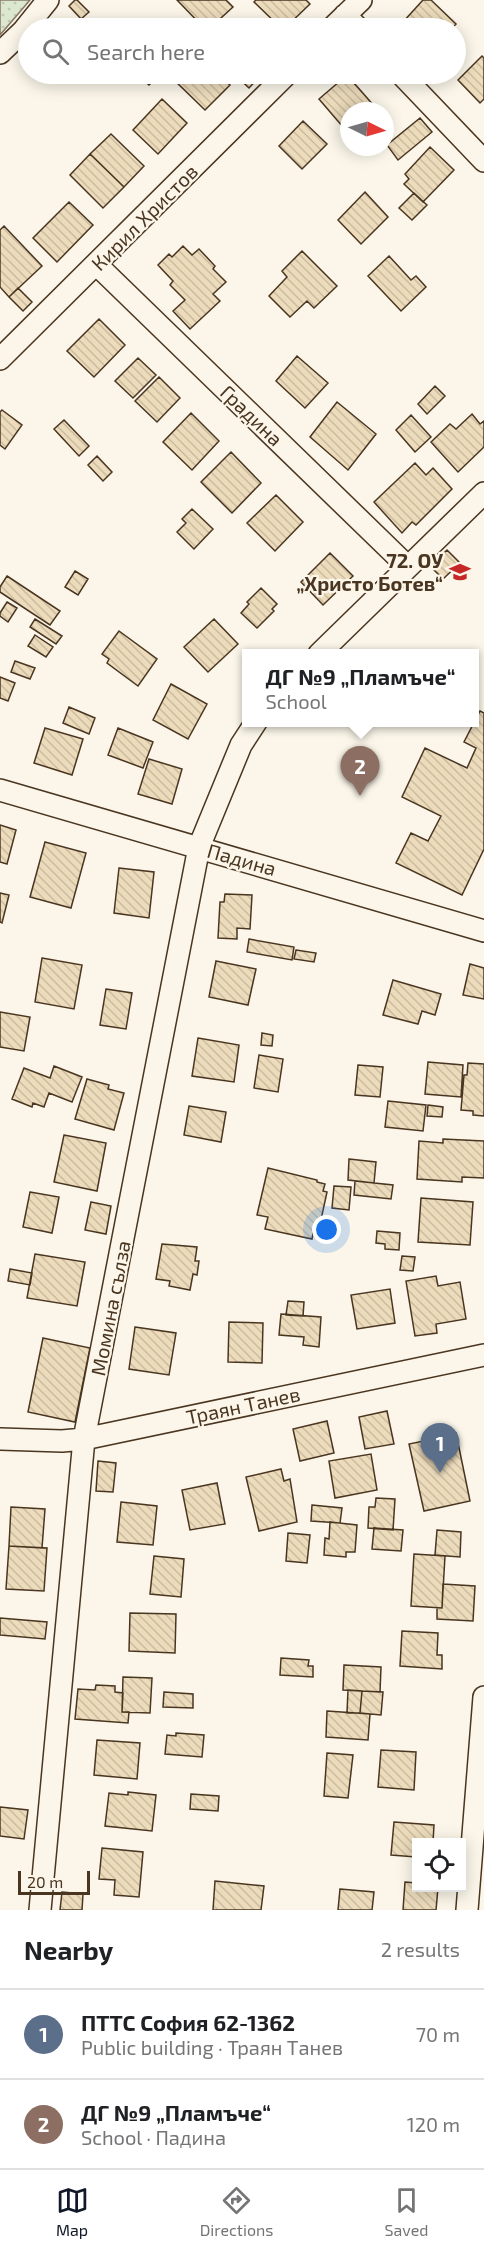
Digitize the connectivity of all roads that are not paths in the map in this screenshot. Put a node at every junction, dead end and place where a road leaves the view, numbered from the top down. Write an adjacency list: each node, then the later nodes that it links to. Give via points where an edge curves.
1 (48, 0): 3 (street)
2 (361, 0): 4 (street)
3 (33, 18)
4 (349, 18)
5 (18, 35): 6 (street)
6 (0, 53)
7 (277, 84): 10 (street, Кирил Христов)
8 (411, 84): 9 (street)
9 (484, 161)
10 (96, 264): 11 (street, Кирил Христов); 13 (street, Градина)
11 (0, 359)
12 (484, 493): 13 (street)
13 (407, 566): 14 (street)
14 (324, 649)
15 (253, 727): 17 (street, Момина сълза, via 241,745)
16 (0, 790): 17 (street, Падина)
17 (199, 847): 18 (street, Падина); 21 (street, Момина сълза)
18 (484, 931)
19 (484, 1355): 21 (street, Траян Танев)
20 (0, 1439): 21 (street, Траян Танев)
21 (84, 1439): 23 (street, Момина сълза)
22 (484, 1697): 24 (street)
23 (40, 1910)
24 (467, 1910)

